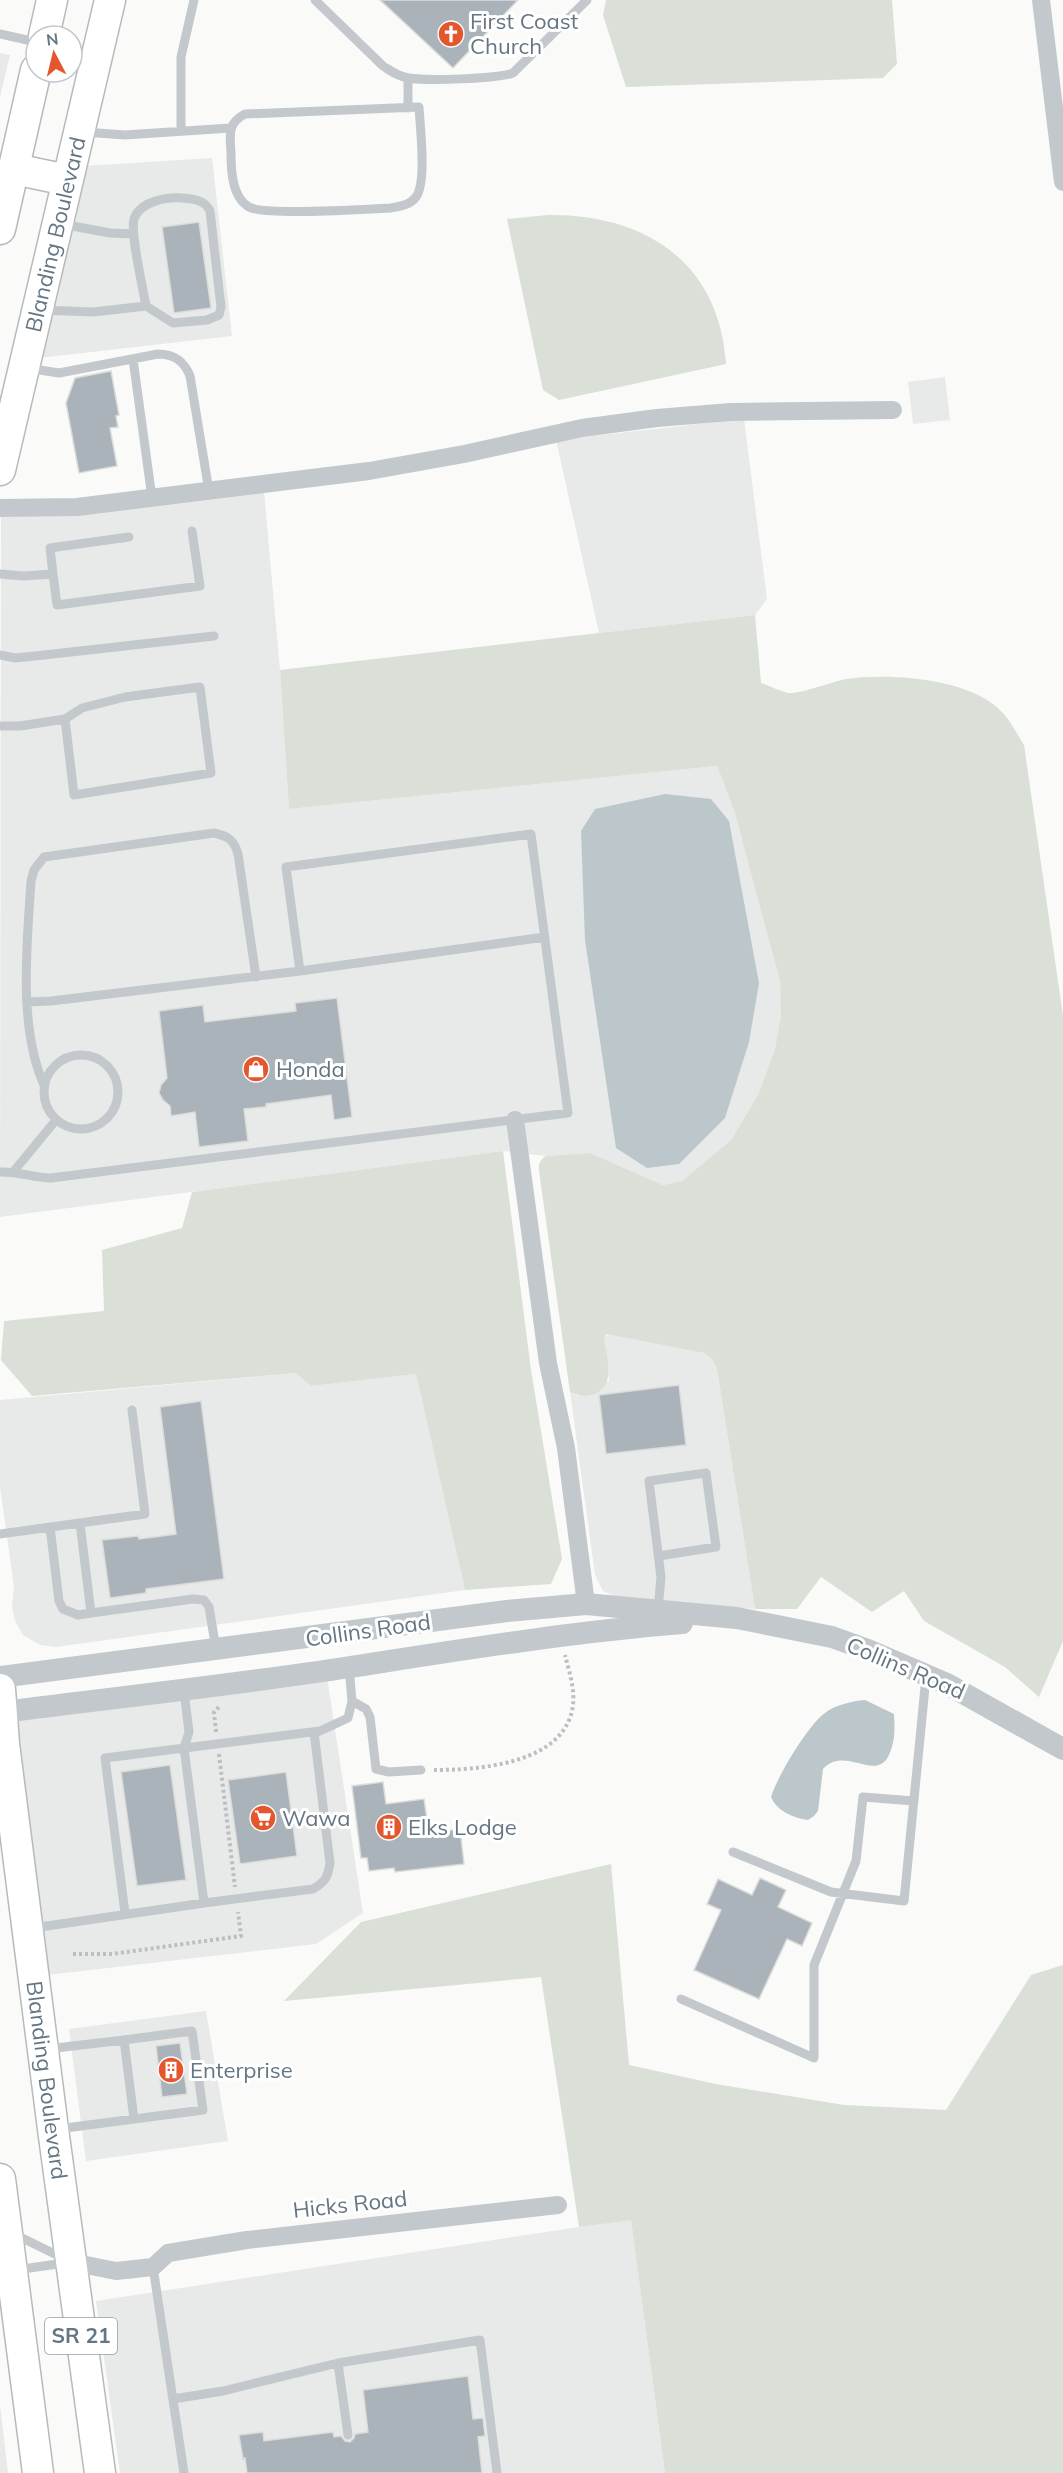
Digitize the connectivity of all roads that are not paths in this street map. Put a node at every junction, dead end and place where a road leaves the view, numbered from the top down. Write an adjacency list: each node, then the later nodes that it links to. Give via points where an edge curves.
1 (52, 0): 7 (main road)
2 (110, 0): 14 (main road, Blanding Boulevard)
3 (194, 0): 15 (lane, via 181,57)
4 (315, 0): 10 (lane, via 383,66)
5 (587, 0): 10 (lane, via 513,73)
6 (1041, 0): 16 (street)
7 (47, 24)
8 (0, 34): 9 (lane)
9 (24, 39)
10 (408, 78): 12 (lane)
11 (33, 84): 17 (main road)
12 (408, 108): 13 (lane, via 249,113 235,119); 13 (lane, via 419,107 421,181 415,199 391,208 250,208 233,180)
13 (230, 128): 15 (lane)
14 (79, 131): 15 (lane, via 108,135); 18 (main road, Blanding Boulevard)
15 (181, 131)
16 (1061, 154): 19 (street)
17 (14, 169): 18 (main road); 21 (main road)
18 (67, 180): 20 (main road, Blanding Boulevard)
19 (1063, 182)
20 (57, 223): 22 (lane); 24 (main road, Blanding Boulevard)
21 (0, 228)
22 (134, 234): 23 (lane); 23 (lane, via 136,214 155,201 194,200 210,211 219,315 173,323)
23 (146, 306): 24 (lane, via 101,311)
24 (37, 310): 26 (main road, Blanding Boulevard)
25 (133, 359): 26 (lane, via 59,373); 29 (lane, via 169,355 187,369); 30 (lane)
26 (24, 368): 28 (main road, Blanding Boulevard)
27 (893, 410): 29 (street, via 731,412 657,418 582,428 369,471)
28 (0, 470)
29 (209, 491): 30 (street)
30 (152, 498): 31 (street, via 77,507)
31 (0, 508)
32 (192, 531): 35 (lane, via 200,586 57,605)
33 (129, 537): 35 (lane, via 50,548)
34 (0, 574): 35 (lane)
35 (53, 574)
36 (214, 636): 37 (lane, via 35,657)
37 (0, 656)
38 (65, 719): 38 (lane, via 82,708 114,700 200,687 211,774 74,795); 39 (lane)
39 (0, 726)
40 (545, 937): 41 (lane); 41 (lane, via 531,834 286,867); 46 (lane, via 568,1113)
41 (300, 971): 42 (lane)
42 (256, 977): 43 (lane); 43 (lane, via 238,854 234,842 214,833 44,857 31,882)
43 (28, 1002): 44 (lane, via 31,1043)
44 (44, 1085): 45 (lane, via 46,1107); 45 (lane, via 55,1065 75,1055 104,1062 116,1078 115,1108 101,1124 81,1130)
45 (56, 1120): 47 (lane)
46 (515, 1120): 47 (lane, via 51,1178); 54 (street)
47 (14, 1171): 48 (lane)
48 (0, 1172)
49 (132, 1410): 50 (lane, via 145,1514)
50 (80, 1523): 51 (lane); 56 (lane)
51 (50, 1527): 52 (lane); 56 (lane, via 59,1601 63,1609 78,1615)
52 (0, 1534)
53 (658, 1556): 53 (lane, via 716,1547 706,1473 649,1481); 55 (lane)
54 (586, 1604): 55 (street, Collins Road); 58 (street, Collins Road)
55 (658, 1610): 57 (street, Collins Road)
56 (91, 1613): 58 (lane, via 204,1600 209,1607)
57 (737, 1618): 59 (street, Collins Road, via 618,1628); 60 (street, Collins Road, via 832,1637)
58 (216, 1650): 61 (street, Collins Road)
59 (349, 1667): 62 (street, Collins Road); 64 (lane)
60 (927, 1675): 67 (street, Collins Road); 69 (lane)
61 (0, 1677)
62 (184, 1688): 63 (street, Collins Road); 66 (lane, via 189,1732)
63 (2, 1700): 74 (main road, Blanding Boulevard / SR 21)
64 (352, 1701): 65 (lane, via 348,1718); 68 (lane, via 366,1709 370,1717 376,1769)
65 (314, 1732): 66 (lane); 72 (lane, via 329,1874 313,1889)
66 (184, 1748): 72 (lane); 73 (lane, via 105,1758)
67 (1063, 1749)
68 (421, 1770)
69 (914, 1801): 71 (lane, via 863,1797 856,1861); 71 (lane, via 904,1901)
70 (733, 1852): 71 (lane)
71 (842, 1894): 75 (lane, via 814,1965 814,2058)
72 (204, 1903): 73 (lane)
73 (125, 1913): 74 (lane)
74 (27, 1929): 77 (main road, Blanding Boulevard / SR 21)
75 (681, 1999)
76 (124, 2040): 77 (lane); 78 (lane); 78 (lane, via 192,2031 203,2110)
77 (43, 2050): 79 (main road, Blanding Boulevard / SR 21)
78 (134, 2119): 79 (lane)
79 (53, 2129): 83 (main road, Blanding Boulevard / SR 21)
80 (0, 2179): 82 (main road, SR 21)
81 (558, 2205): 84 (street, Hicks Road, via 247,2240 168,2253)
82 (3, 2232): 83 (lane); 85 (main road, SR 21)
83 (71, 2262): 84 (street, Hicks Road, via 116,2271); 85 (lane); 90 (main road, Blanding Boulevard / SR 21)
84 (153, 2267): 87 (lane)
85 (6, 2271): 89 (main road, SR 21)
86 (338, 2363): 87 (lane); 88 (lane); 92 (lane, via 480,2340)
87 (173, 2399): 91 (lane)
88 (348, 2435)
89 (38, 2473)
90 (100, 2473)
91 (184, 2473)
92 (497, 2473)

